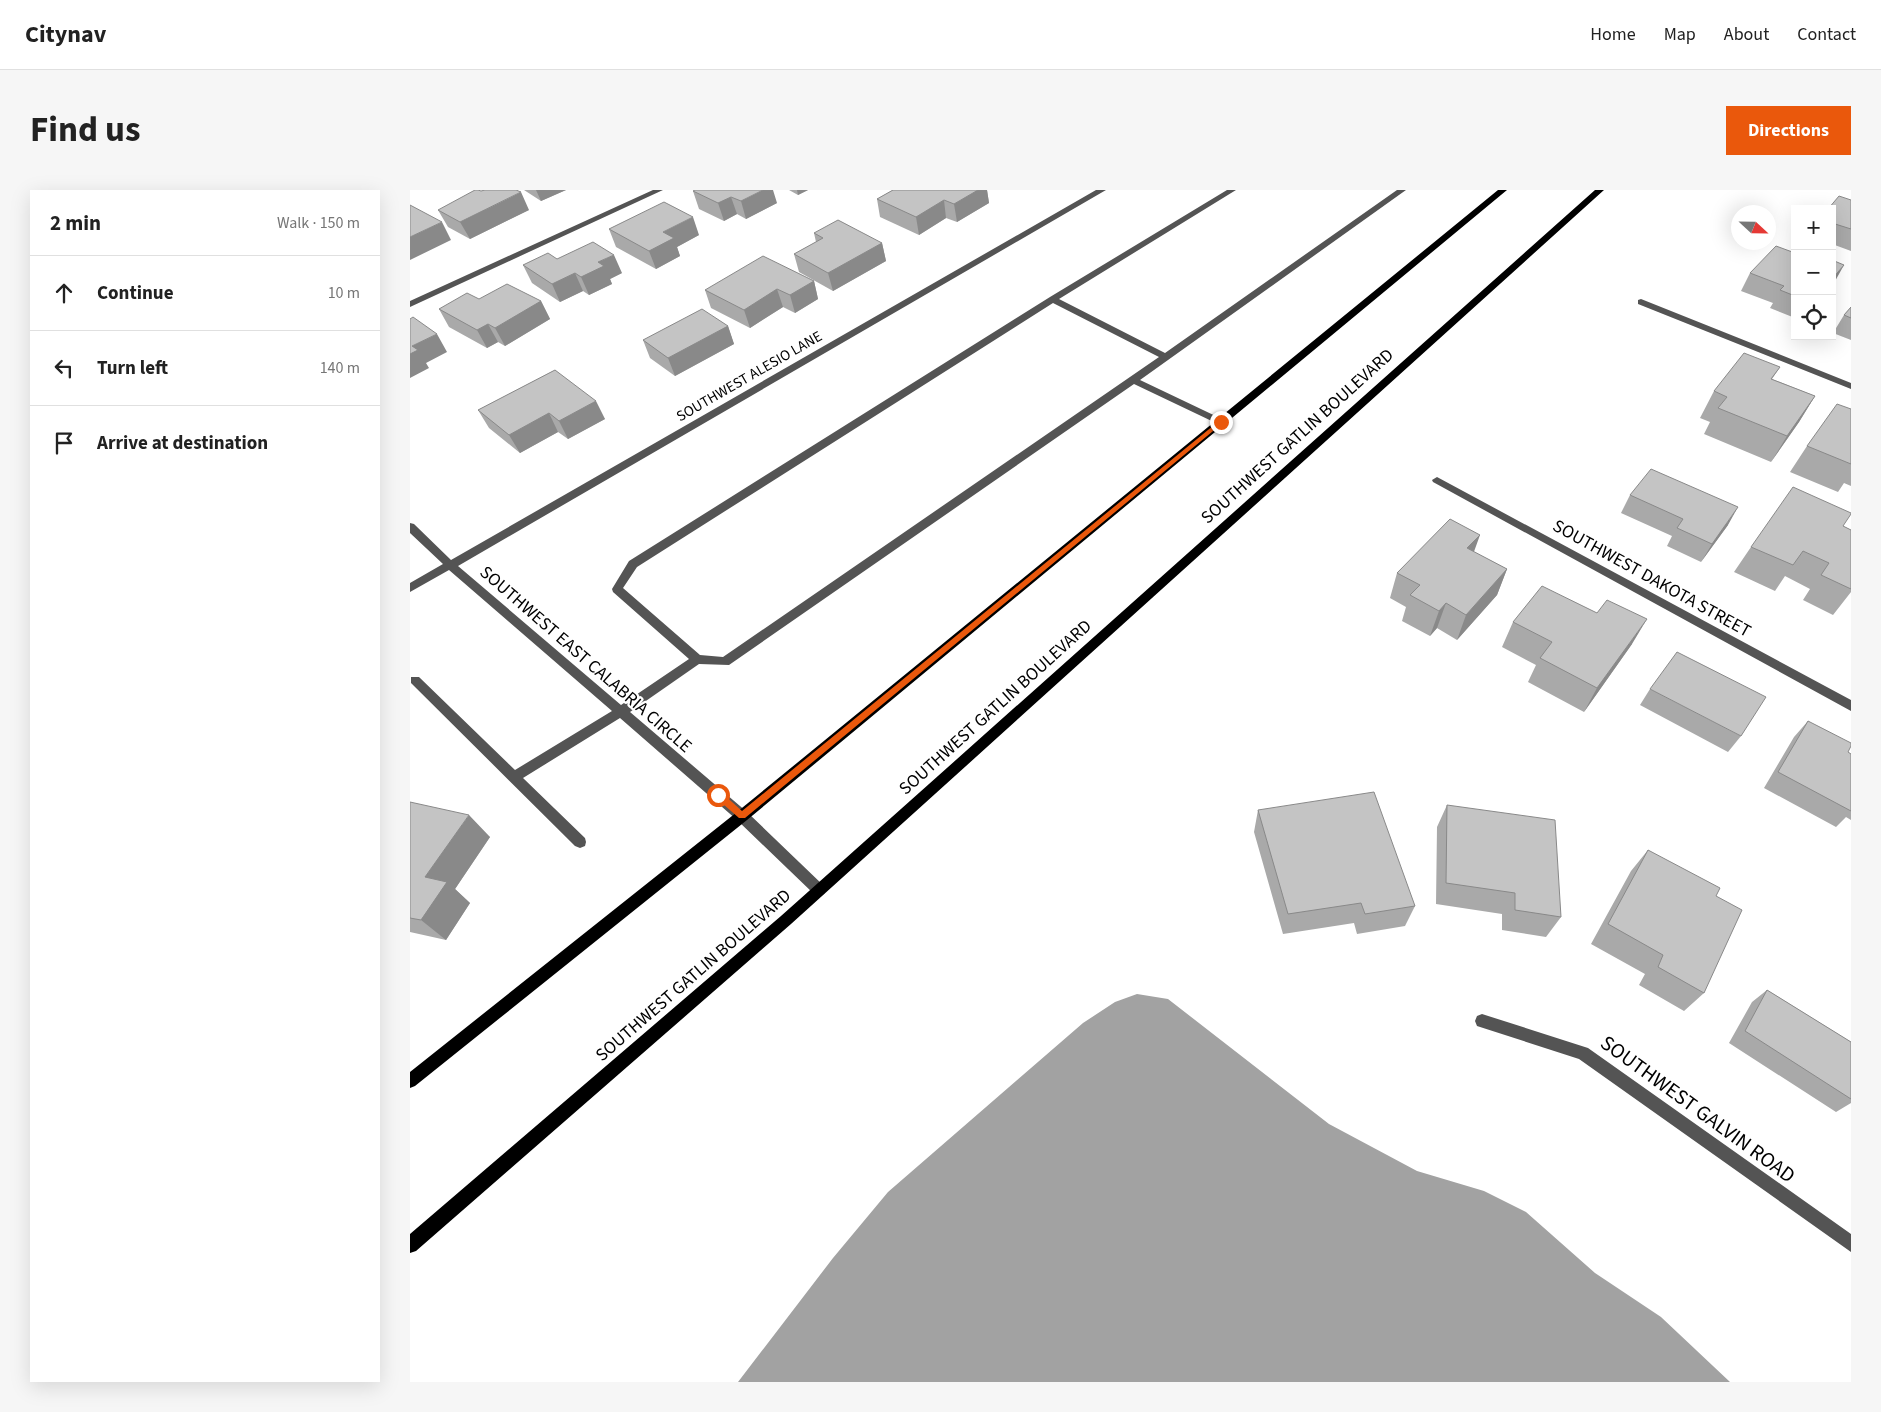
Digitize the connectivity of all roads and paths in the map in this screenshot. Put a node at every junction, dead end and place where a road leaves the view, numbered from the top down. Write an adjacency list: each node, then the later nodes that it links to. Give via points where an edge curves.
1 (659, 190): 9 (street)
2 (1102, 190): 16 (street, SOUTHWEST ALESIO LANE)
3 (1232, 190): 7 (street)
4 (1402, 190): 10 (street)
5 (1503, 190): 13 (main road)
6 (1600, 190): 25 (main road, SOUTHWEST GATLIN BOULEVARD)
7 (1054, 299): 10 (street); 18 (street, via 633,564 617,589)
8 (1641, 302): 12 (street)
9 (410, 304)
10 (1165, 357): 11 (street)
11 (1133, 380): 13 (street); 18 (street, via 725,662)
12 (1851, 386)
13 (1221, 422): 23 (main road)
14 (1437, 480): 20 (street, SOUTHWEST DAKOTA STREET)
15 (410, 526): 16 (street, SOUTHWEST EAST CALABRIA CIRCLE)
16 (450, 565): 17 (street, SOUTHWEST ALESIO LANE); 21 (street, SOUTHWEST EAST CALABRIA CIRCLE)
17 (410, 588)
18 (697, 658): 21 (street)
19 (415, 680): 22 (street)
20 (1851, 706)
21 (621, 712): 22 (street); 23 (street, SOUTHWEST EAST CALABRIA CIRCLE)
22 (514, 777): 24 (street)
23 (742, 816): 25 (street, SOUTHWEST EAST CALABRIA CIRCLE); 27 (main road)
24 (580, 842)
25 (819, 890): 29 (main road, SOUTHWEST GATLIN BOULEVARD)
26 (1482, 1021): 28 (street, SOUTHWEST GALVIN ROAD, via 1583,1053)
27 (410, 1081)
28 (1851, 1244)
29 (410, 1245)

